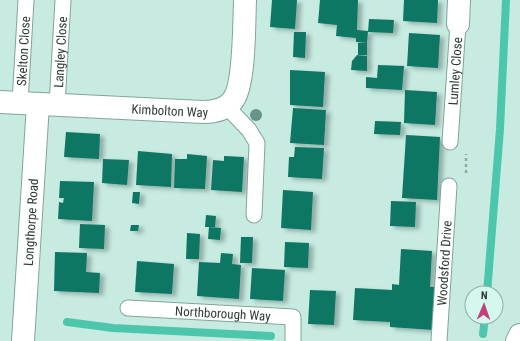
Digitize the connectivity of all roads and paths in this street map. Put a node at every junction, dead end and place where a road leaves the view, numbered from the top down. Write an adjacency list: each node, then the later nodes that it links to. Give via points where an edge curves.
1 (26, 0): 6 (lane, Skelton Close)
2 (63, 0): 6 (lane, Langley Close)
3 (245, 0): 7 (street, Kimbolton Way, via 240,84 234,100)
4 (459, 0): 5 (street, Lumley Close)
5 (458, 24): 8 (lane, Lumley Close)
6 (29, 103): 7 (street, Kimbolton Way, via 213,112); 15 (street, Longthorpe Road)
7 (227, 106): 12 (lane, via 257,143)
8 (450, 142)
9 (467, 149): 10 (path)
10 (465, 179)
11 (449, 186): 17 (lane, Woodsford Drive)
12 (254, 215)
13 (128, 308): 16 (lane, Northborough Way, via 293,317)
14 (520, 335): 18 (street)
15 (23, 341)
16 (293, 341)
17 (440, 341)
18 (517, 341)

